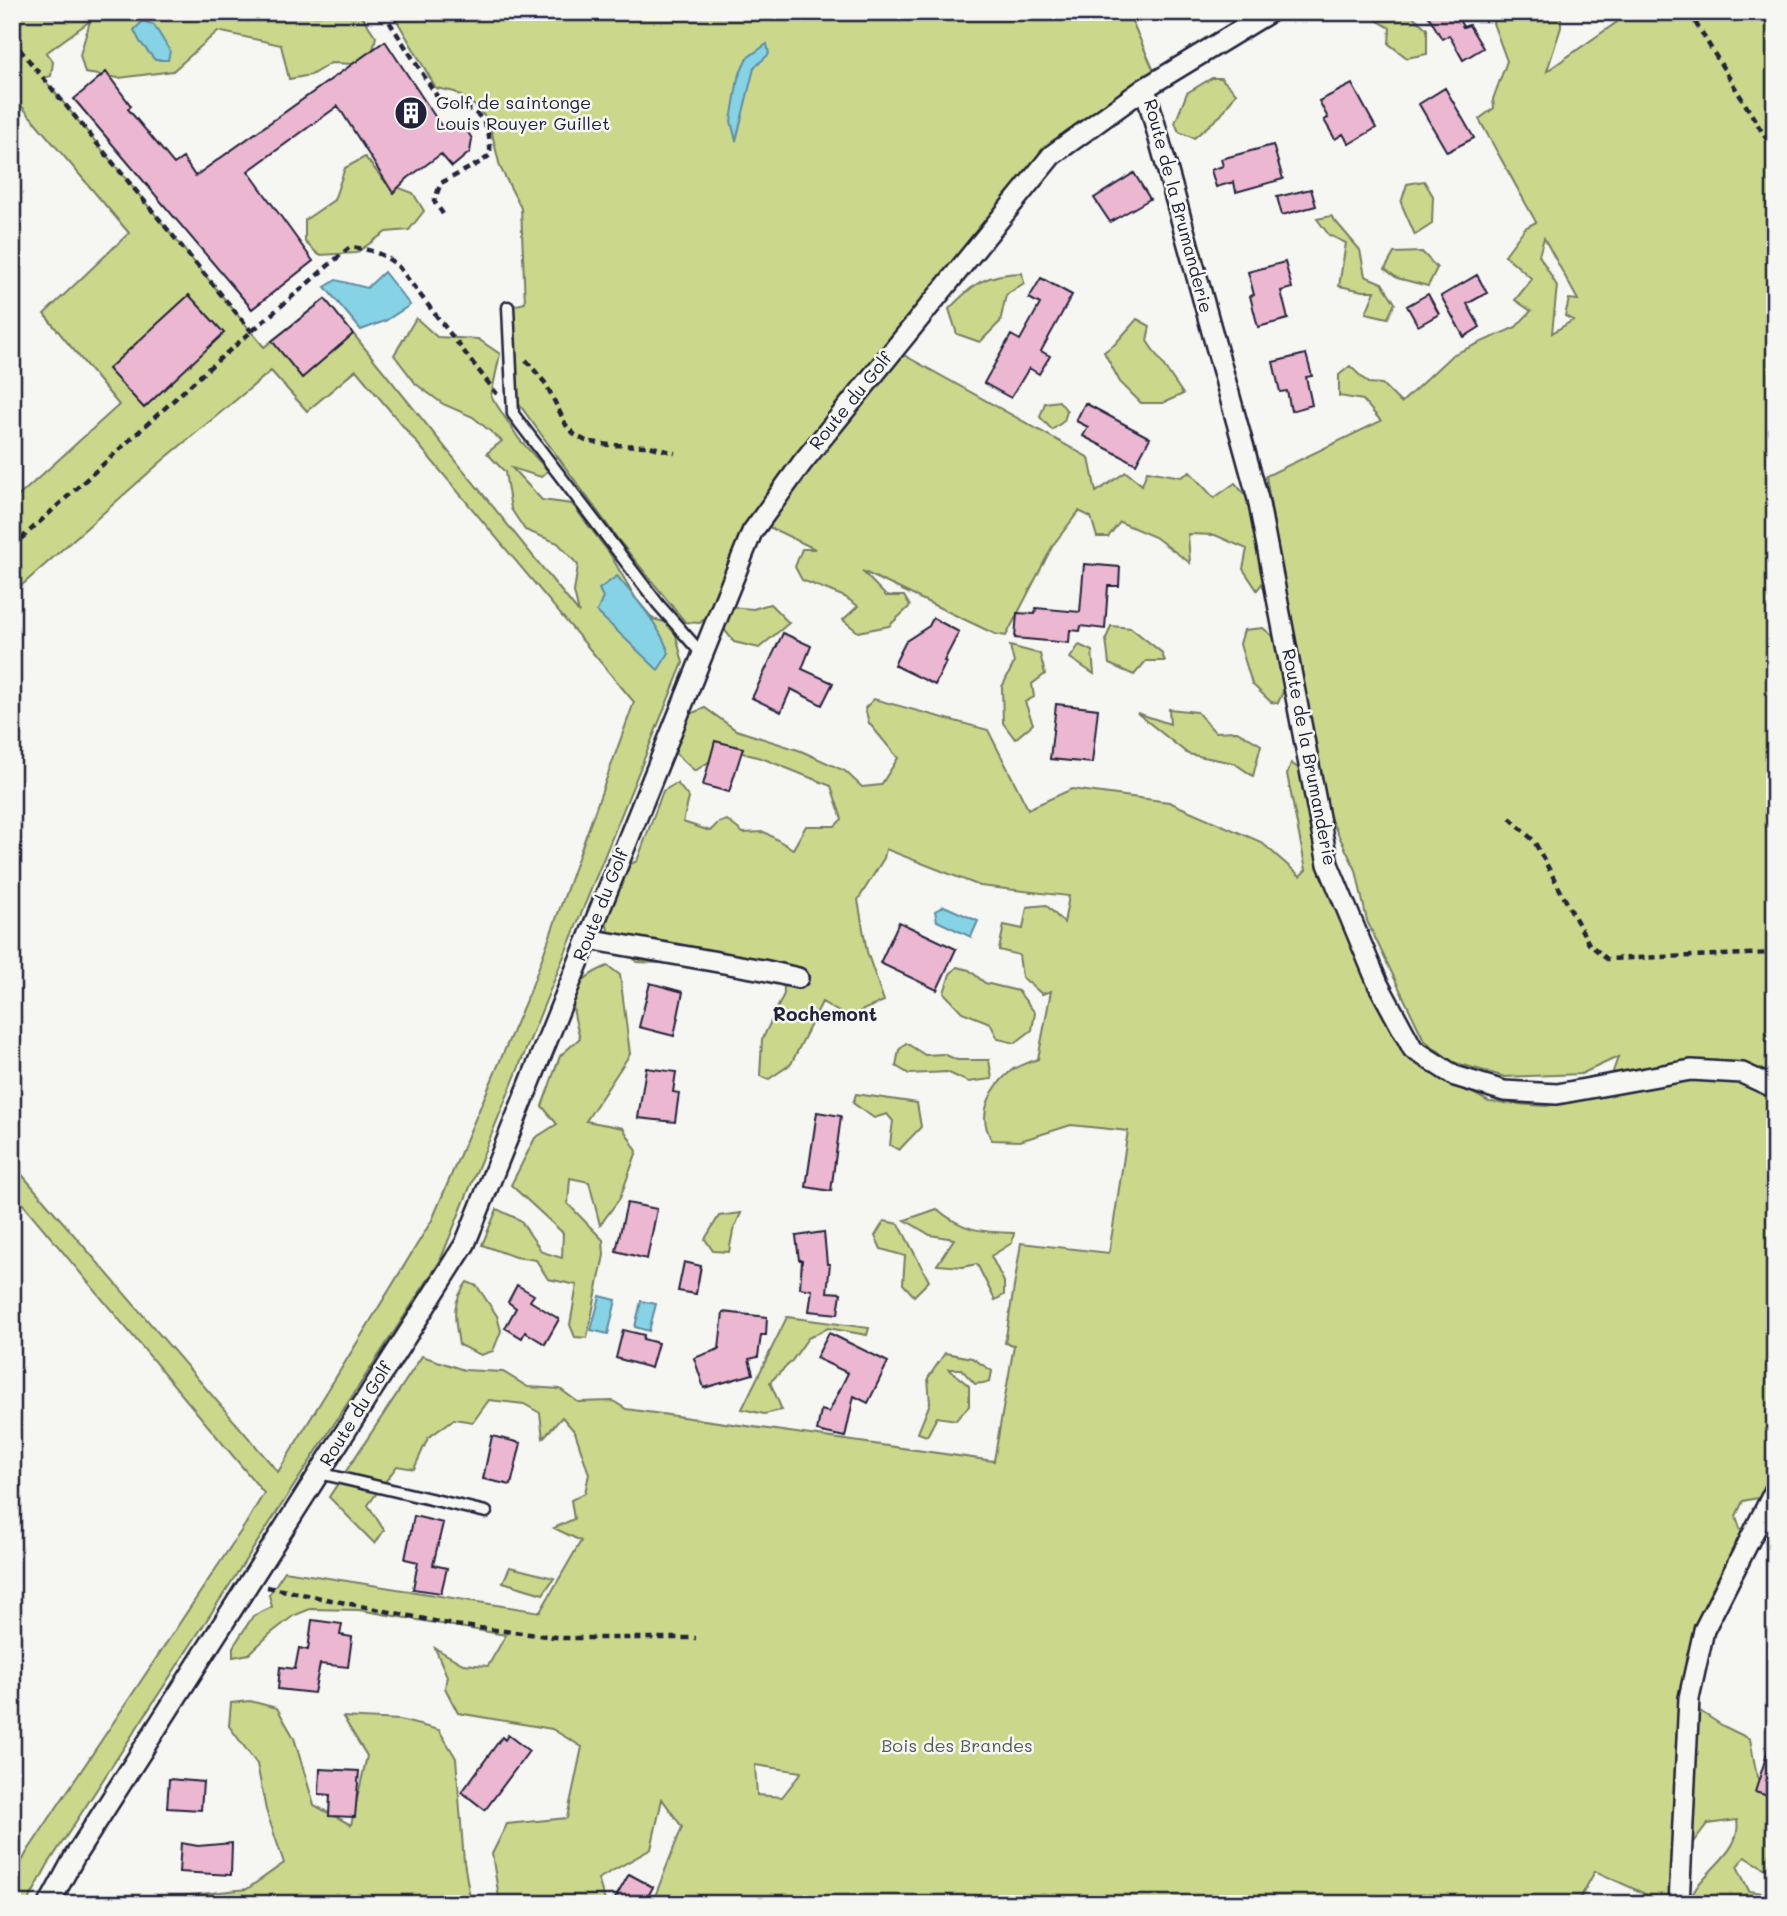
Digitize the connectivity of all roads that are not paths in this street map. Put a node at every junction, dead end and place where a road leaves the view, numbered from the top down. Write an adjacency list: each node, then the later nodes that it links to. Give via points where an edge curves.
1 (1270, 12): 2 (street, Route du Golf)
2 (1145, 88): 4 (street, Route du Golf, via 1052,155 802,463 752,532); 7 (street, Route de la Brumanderie, via 1258,499 1328,864 1378,984 1413,1049 1455,1076 1504,1091 1557,1094 1691,1070 1742,1073)
3 (508, 307): 4 (lane, via 513,414 658,604)
4 (702, 654): 5 (street, Route du Golf)
5 (588, 939): 6 (street); 8 (street, Route du Golf, via 465,1244)
6 (798, 978)
7 (1775, 1088)
8 (319, 1473): 10 (lane); 11 (street, Route du Golf)
9 (1775, 1490): 12 (street, via 1704,1630 1689,1698)
10 (486, 1512)
11 (49, 1904)
12 (1679, 1904)

